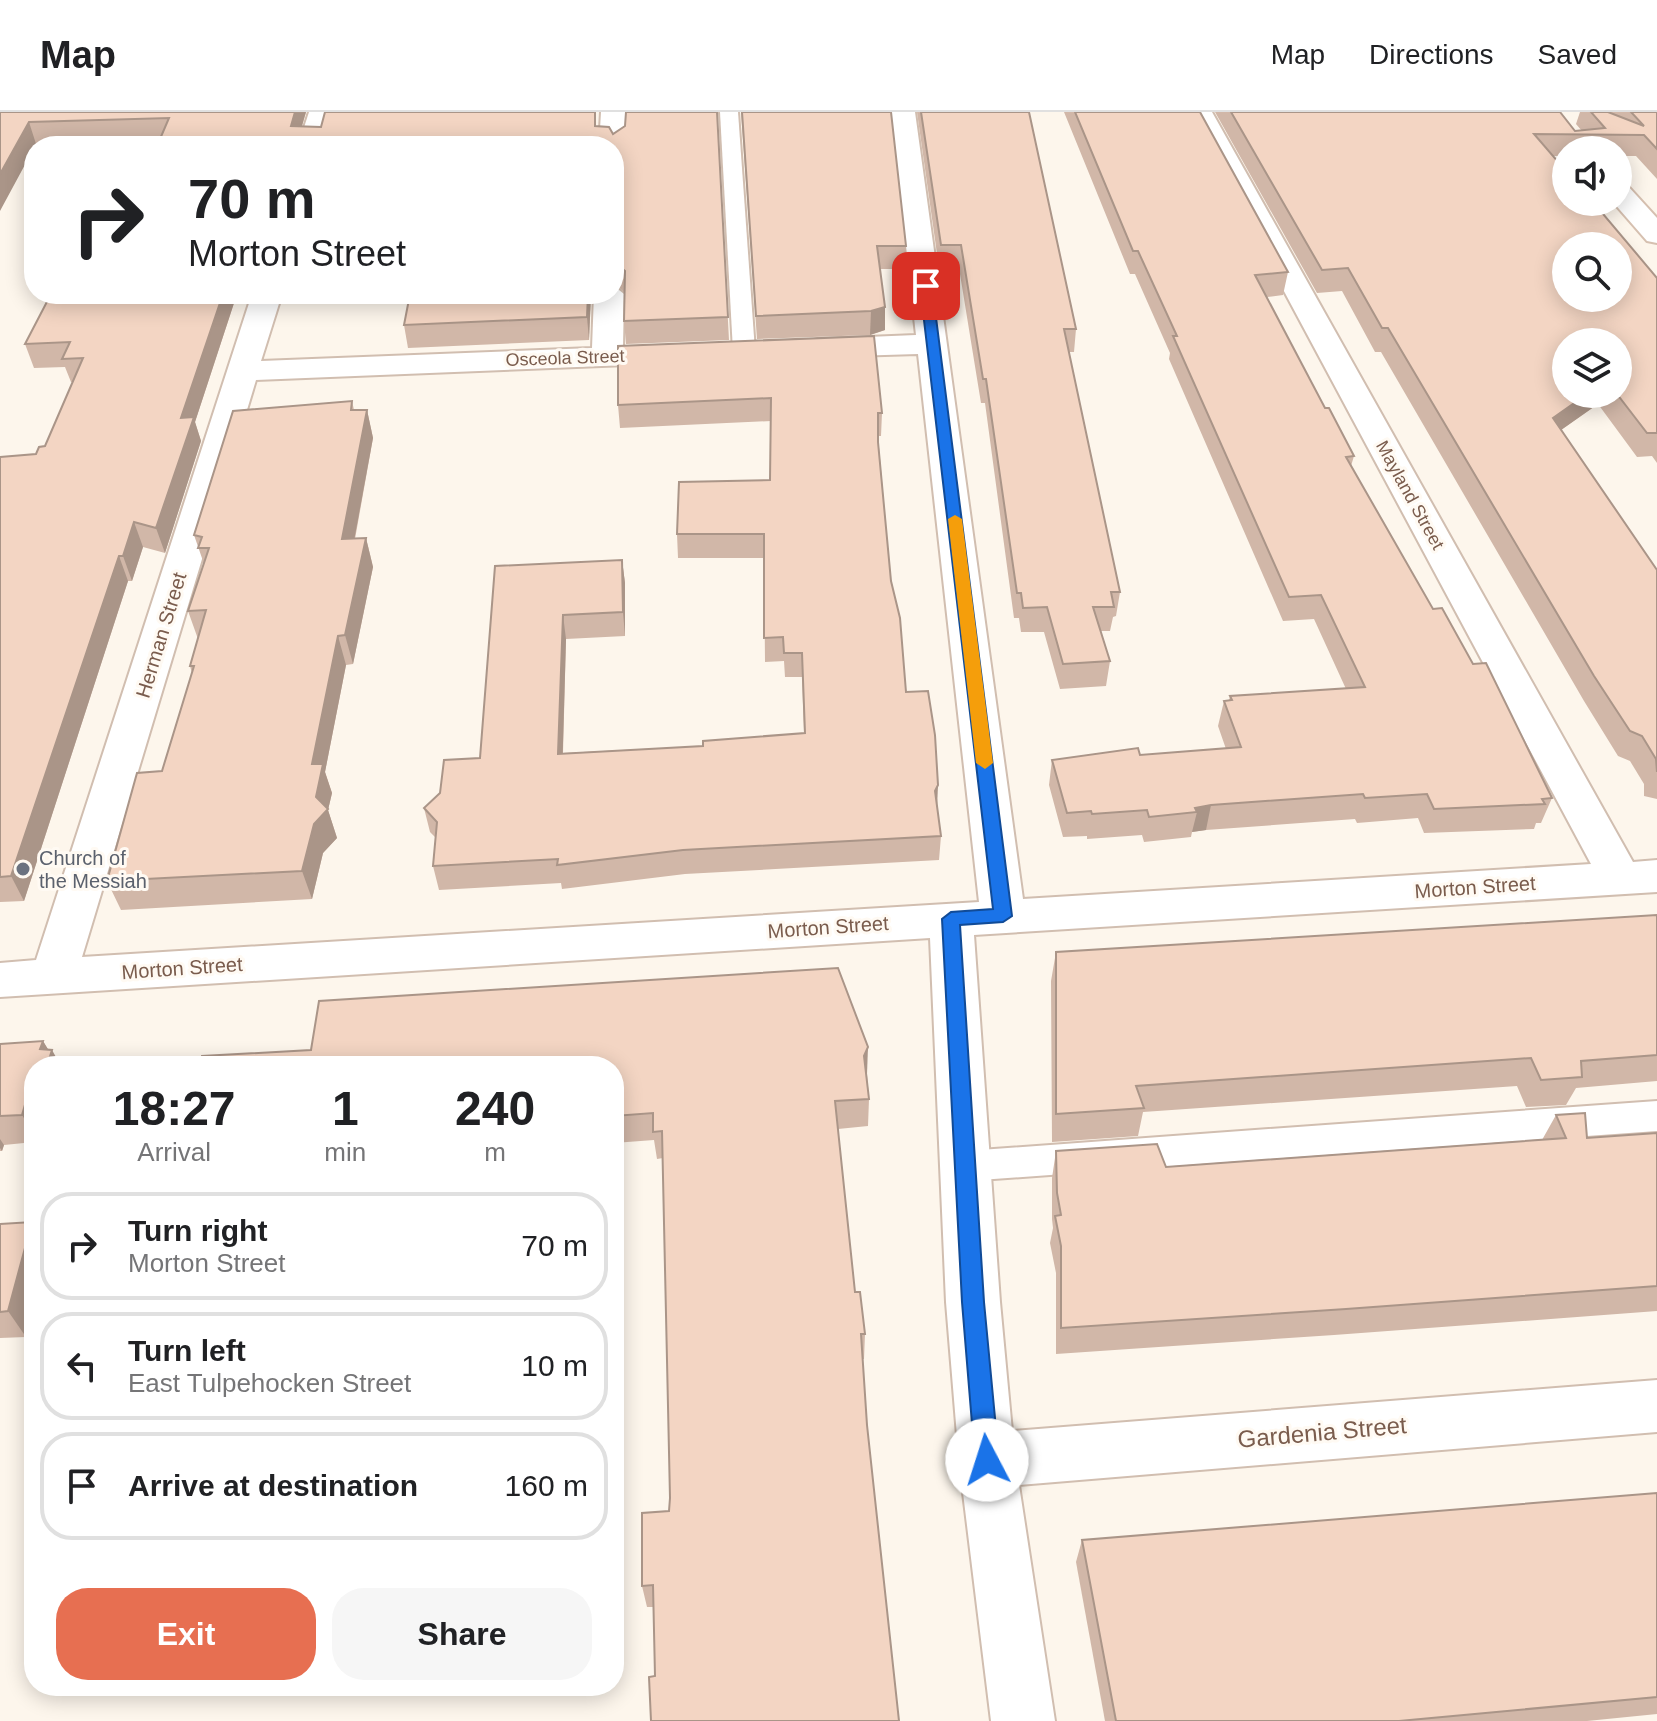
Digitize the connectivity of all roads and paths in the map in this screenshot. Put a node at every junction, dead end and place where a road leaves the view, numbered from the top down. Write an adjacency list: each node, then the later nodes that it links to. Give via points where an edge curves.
1 (321, 112): 6 (street)
2 (613, 112): 7 (street)
3 (729, 112): 13 (lane)
4 (903, 112): 12 (street)
5 (1200, 112): 16 (street, Mayland Street)
6 (314, 136)
7 (612, 136)
8 (1632, 207): 9 (street)
9 (1657, 235)
10 (264, 304): 15 (street, Herman Street)
11 (609, 304): 14 (street)
12 (933, 344): 13 (street, Osceola Street); 17 (street)
13 (769, 350): 14 (street, Osceola Street)
14 (607, 356): 15 (street, Osceola Street)
15 (244, 371): 19 (street, Herman Street)
16 (1638, 877): 17 (street, Morton Street)
17 (1003, 916): 18 (street, Morton Street)
18 (951, 919): 19 (street, Morton Street); 22 (street)
19 (54, 976): 20 (street, Morton Street)
20 (0, 980)
21 (1657, 1116): 22 (lane)
22 (966, 1166): 24 (street)
23 (1657, 1406): 24 (street, Gardenia Street)
24 (987, 1460): 25 (street)
25 (1023, 1721)

